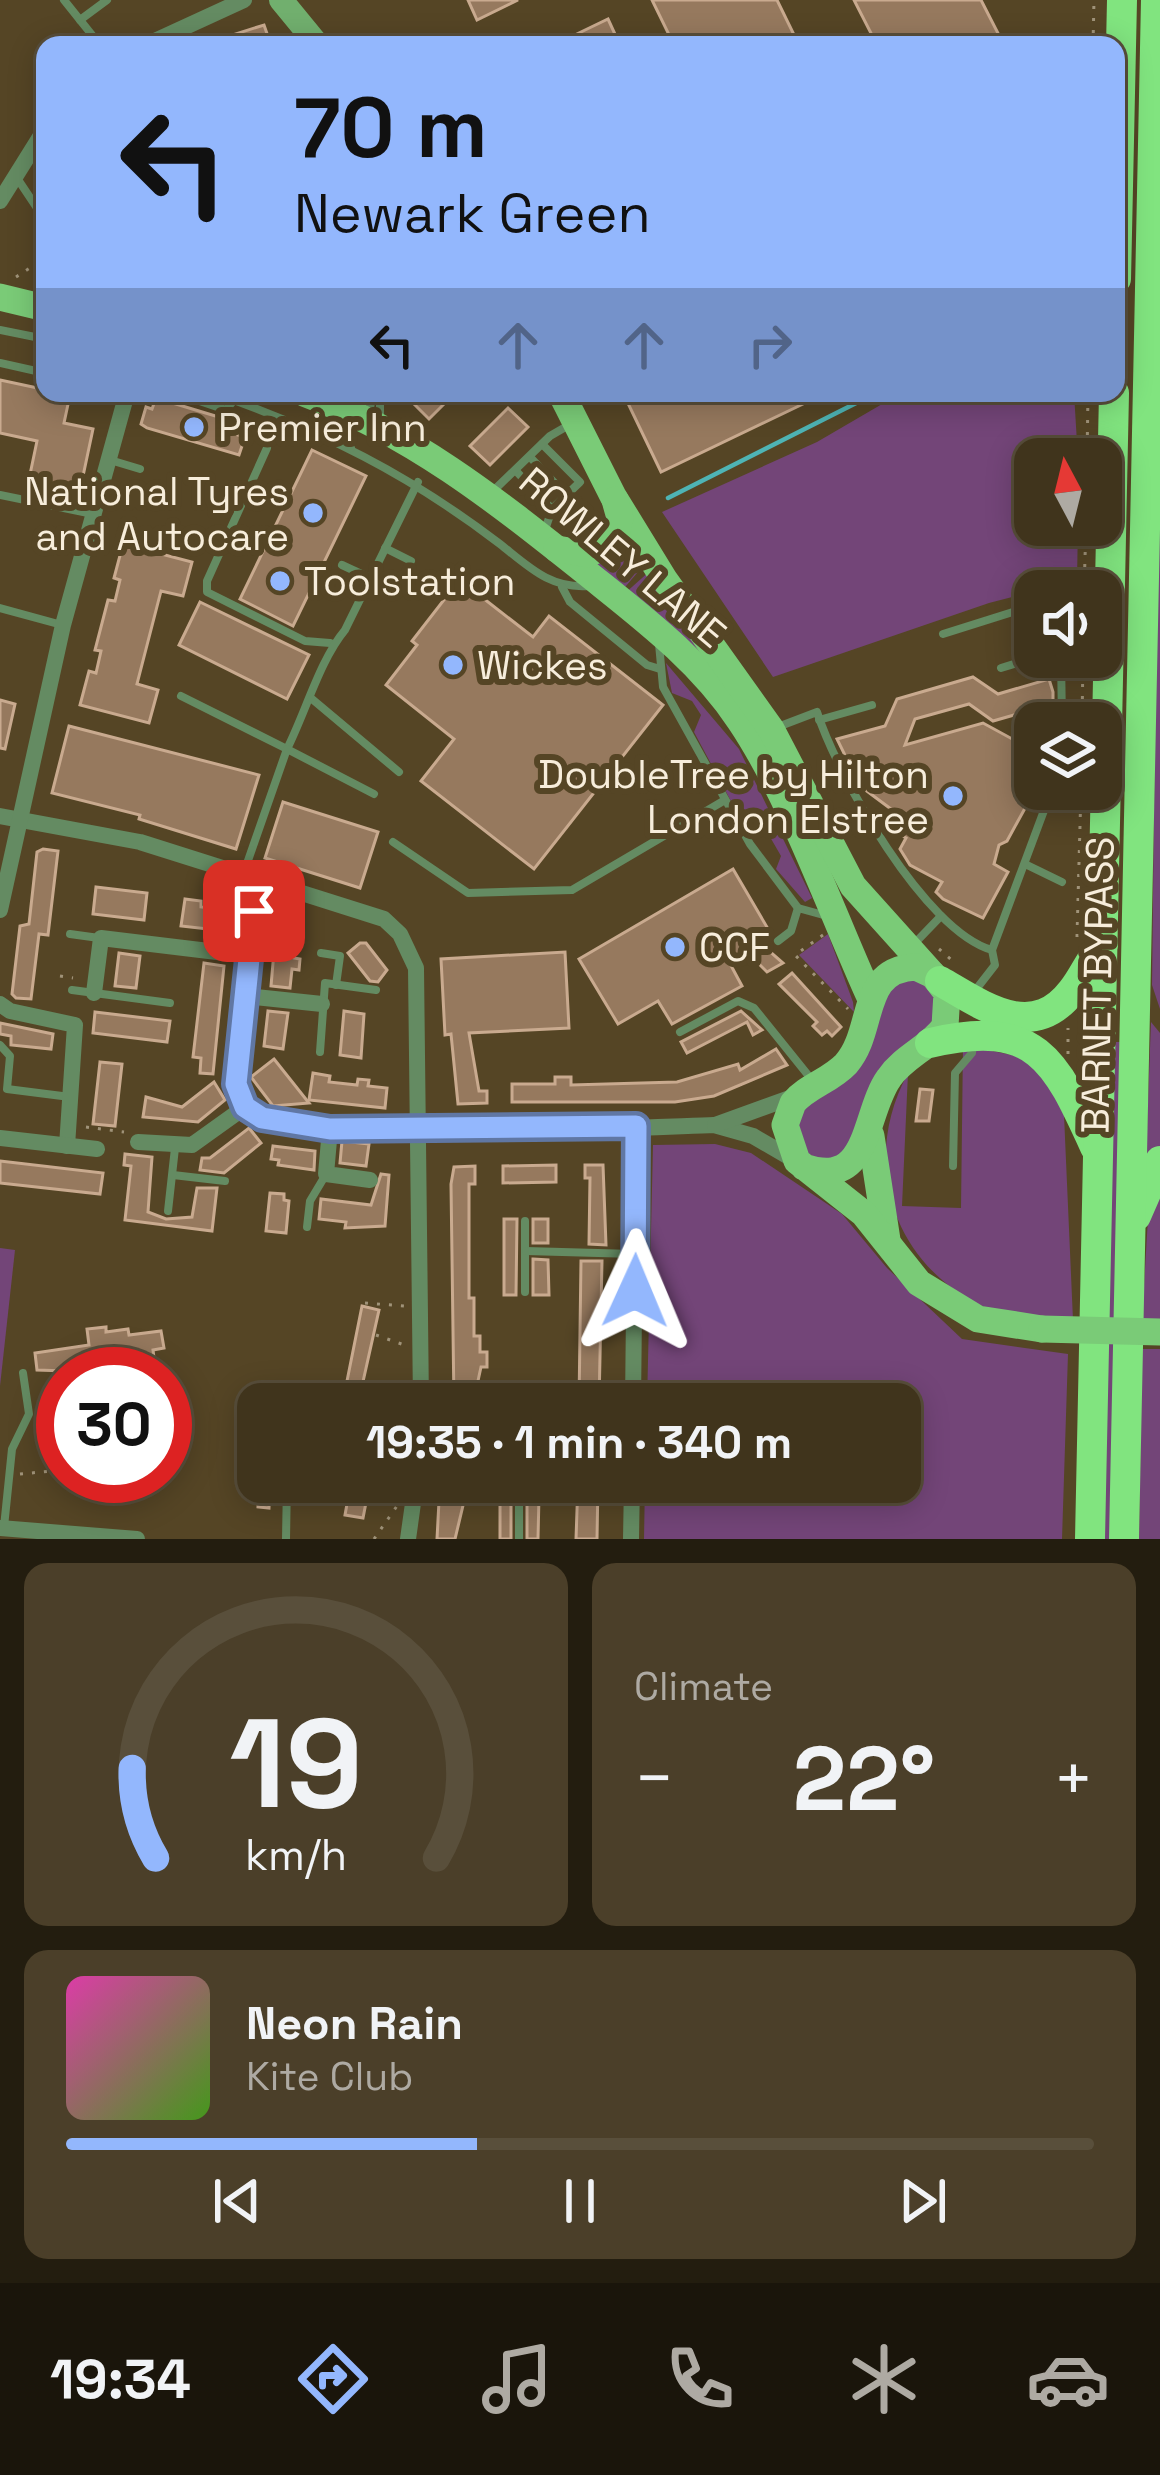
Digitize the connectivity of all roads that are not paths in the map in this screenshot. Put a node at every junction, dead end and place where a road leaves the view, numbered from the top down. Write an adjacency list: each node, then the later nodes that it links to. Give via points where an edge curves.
1 (64, 0): 7 (lane)
2 (107, 0): 7 (lane)
3 (244, 0): 9 (street)
4 (281, 0): 10 (street)
5 (1121, 0): 11 (highway)
6 (1156, 0): 13 (highway, BARNET BYPASS)
7 (80, 20): 8 (lane)
8 (93, 36)
9 (167, 36)
10 (311, 36)
11 (1120, 36)
12 (36, 142): 14 (street)
13 (1157, 144): 91 (highway, BARNET BYPASS)
14 (14, 174): 15 (street); 16 (lane)
15 (0, 201)
16 (36, 207)
17 (5, 291): 18 (main road)
18 (36, 304)
19 (0, 330): 20 (lane)
20 (36, 337)
21 (0, 363): 22 (lane)
22 (36, 371)
23 (124, 402): 37 (street)
24 (202, 402): 25 (lane, via 226,410)
25 (232, 402)
26 (239, 402): 35 (lane)
27 (329, 402): 35 (lane)
28 (344, 402): 31 (main road, ROWLEY LANE)
29 (561, 402): 32 (main road, ROWLEY LANE)
30 (1114, 402): 87 (highway, BARNET BYPASS)
31 (375, 408): 41 (main road, ROWLEY LANE)
32 (562, 429): 33 (lane); 44 (main road, ROWLEY LANE)
33 (542, 444): 36 (lane); 43 (lane, via 580,482)
34 (267, 448): 59 (lane, via 207,592 305,641)
35 (352, 450): 40 (lane)
36 (530, 457): 39 (lane); 43 (lane)
37 (108, 460): 38 (lane); 46 (street)
38 (140, 470)
39 (516, 471): 41 (lane); 45 (lane)
40 (418, 482): 48 (lane); 53 (lane)
41 (498, 487): 47 (main road, ROWLEY LANE)
42 (0, 495): 46 (lane)
43 (566, 495): 45 (lane)
44 (613, 496): 47 (main road, via 620,518 614,543 587,554); 67 (main road, ROWLEY LANE)
45 (553, 509): 47 (lane)
46 (93, 514): 56 (street)
47 (550, 543): 52 (main road, ROWLEY LANE)
48 (385, 548): 49 (lane); 51 (lane)
49 (410, 561)
50 (342, 566): 51 (lane)
51 (370, 578): 59 (lane)
52 (602, 585): 53 (lane); 57 (main road, ROWLEY LANE)
53 (562, 587): 62 (lane, via 570,602)
54 (0, 608): 56 (lane)
55 (1014, 612): 58 (lane)
56 (63, 625): 73 (street)
57 (660, 632): 62 (lane); 82 (main road, ROWLEY LANE, via 743,724)
58 (943, 634)
59 (331, 643): 64 (lane)
60 (1014, 664): 61 (lane)
61 (1001, 668)
62 (660, 669): 71 (lane)
63 (181, 696): 68 (lane)
64 (312, 699): 68 (lane); 69 (lane)
65 (872, 706): 66 (lane)
66 (819, 720): 67 (lane, via 817,712); 81 (lane, via 845,779)
67 (771, 729): 86 (main road, ROWLEY LANE, via 854,886)
68 (287, 749): 70 (lane); 76 (lane)
69 (399, 772)
70 (374, 794)
71 (724, 800): 74 (lane, via 572,890 468,893); 78 (lane)
72 (1045, 810): 75 (lane)
73 (9, 819): 76 (street, via 140,842); 79 (street)
74 (393, 842)
75 (1027, 865): 77 (lane); 88 (lane)
76 (244, 872): 115 (street, via 384,919 400,934 416,968)
77 (1062, 882)
78 (798, 908): 82 (lane); 85 (lane)
79 (0, 910)
80 (254, 911): 90 (lane)
81 (941, 916): 86 (lane); 88 (lane)
82 (832, 924): 101 (main road, ROWLEY LANE)
83 (70, 934): 84 (lane)
84 (101, 938): 90 (street); 96 (street)
85 (778, 940)
86 (917, 940): 92 (main road, ROWLEY LANE)
87 (1090, 941): 102 (highway, via 1071,992 1045,1012 1011,1018); 121 (highway, BARNET BYPASS)
88 (992, 950): 102 (lane, via 995,964)
89 (321, 953): 93 (lane, via 340,956)
90 (250, 956): 97 (street)
91 (1136, 976): 103 (highway); 132 (highway, BARNET BYPASS)
92 (936, 978): 101 (main road, via 902,968); 102 (highway); 105 (main road, via 949,1016)
93 (336, 985): 95 (lane); 100 (lane, via 325,983)
94 (71, 990): 96 (lane)
95 (376, 990)
96 (94, 993): 98 (lane)
97 (246, 996): 100 (street); 110 (street, via 236,1084)
98 (170, 1003)
99 (0, 1004): 109 (street, via 75,1025)
100 (322, 1004): 107 (lane)
101 (862, 1005): 108 (main road, via 860,1046)
102 (975, 1011): 105 (highway); 121 (highway, via 1042,1054 1063,1078); 124 (lane, via 972,1053 955,1073)
103 (1160, 1024)
104 (680, 1031): 108 (lane, via 737,1000 754,1008)
105 (930, 1043): 113 (main road, via 887,1080)
106 (0, 1045): 109 (lane, via 10,1056 7,1089)
107 (320, 1052)
108 (808, 1090): 111 (street); 123 (main road, via 785,1125)
109 (71, 1097): 118 (street)
110 (245, 1107): 114 (street, via 262,1118); 119 (street, via 204,1138)
111 (714, 1125): 112 (street); 123 (street)
112 (636, 1126): 115 (street); 135 (street)
113 (870, 1128): 123 (main road, via 846,1168); 133 (main road)
114 (330, 1129): 115 (street); 125 (street)
115 (419, 1130): 139 (street)
116 (0, 1138): 118 (street)
117 (138, 1142): 119 (street)
118 (67, 1145): 120 (street)
119 (176, 1146): 126 (lane)
120 (97, 1149)
121 (1098, 1153): 151 (highway, BARNET BYPASS)
122 (1160, 1161): 132 (highway)
123 (801, 1164): 133 (main road)
124 (953, 1166)
125 (326, 1174): 127 (street); 131 (lane)
126 (173, 1175): 128 (lane); 129 (lane)
127 (370, 1180)
128 (225, 1181)
129 (168, 1211)
130 (525, 1221): 134 (lane)
131 (307, 1227)
132 (1130, 1228): 152 (highway, BARNET BYPASS)
133 (888, 1244): 137 (main road, bridge, via 943,1302 978,1319)
134 (526, 1251): 135 (lane); 136 (lane)
135 (635, 1254): 140 (street)
136 (525, 1292)
137 (1160, 1332)
138 (23, 1372): 145 (lane, via 30,1403 12,1449)
139 (422, 1383)
140 (633, 1383)
141 (287, 1503): 147 (lane)
142 (413, 1503): 148 (street)
143 (519, 1503): 149 (lane)
144 (632, 1503): 150 (street)
145 (2, 1529): 146 (street)
146 (137, 1539)
147 (286, 1539)
148 (408, 1539)
149 (519, 1539)
150 (631, 1539)
151 (1090, 1539)
152 (1124, 1539)

